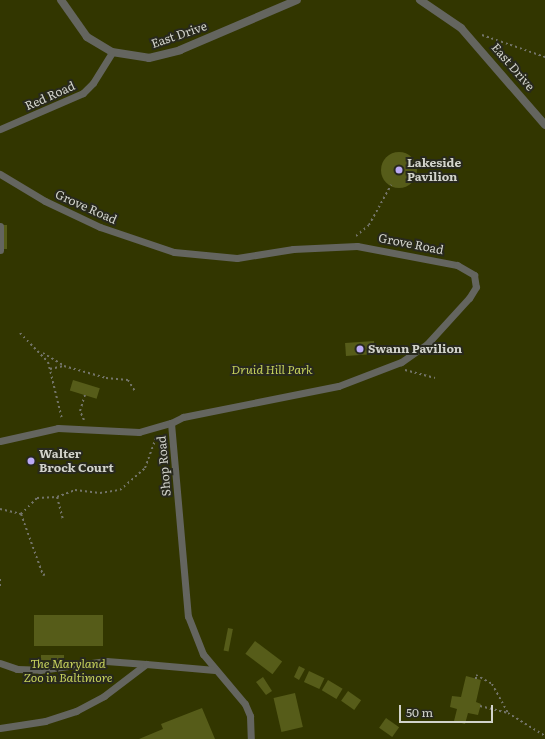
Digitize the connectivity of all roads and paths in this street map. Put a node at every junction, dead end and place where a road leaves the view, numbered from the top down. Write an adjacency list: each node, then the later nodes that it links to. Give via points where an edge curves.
1 (61, 0): 5 (street, East Drive, via 87,37)
2 (297, 0): 5 (street, East Drive, via 164,54 136,58)
3 (420, 0): 7 (street, East Drive, via 461,28)
4 (482, 35): 6 (path)
5 (112, 52): 8 (lane, Red Road, via 94,83 83,93)
6 (545, 57)
7 (545, 125)
8 (0, 129)
9 (0, 174): 13 (lane, Grove Road, via 45,202 100,227 174,252 237,258)
10 (391, 185): 13 (path, via 369,225)
11 (0, 226): 12 (lane)
12 (0, 234): 14 (lane)
13 (344, 245): 17 (lane, Grove Road, via 389,250 457,265 474,275 476,287 469,298 427,344)
14 (0, 250)
15 (20, 333): 16 (path)
16 (41, 352): 18 (path); 19 (path)
17 (399, 363): 20 (path, via 409,372); 25 (lane, Grove Road, via 338,386 183,417)
18 (64, 366): 19 (path); 21 (path, via 106,378 128,380)
19 (50, 369): 24 (path)
20 (434, 378)
21 (136, 391)
22 (85, 395): 23 (path)
23 (80, 410)
24 (62, 420)
25 (171, 424): 26 (lane, Shop Road); 37 (lane, Shop Road, via 185,600 203,654)
26 (157, 428): 27 (lane, Shop Road, via 138,432 58,428); 28 (path, via 149,462 131,483 109,493 75,490)
27 (0, 441)
28 (57, 497): 30 (path, via 36,498); 31 (path)
29 (0, 509): 30 (path)
30 (21, 514): 32 (path, via 43,575)
31 (63, 519)
32 (47, 574)
33 (0, 579): 34 (path)
34 (0, 589)
35 (0, 663): 36 (lane, via 16,669 40,670 106,661)
36 (146, 664): 37 (lane); 41 (lane, via 104,696 76,711 45,721)
37 (215, 670): 43 (lane, Shop Road, via 245,704 250,716)
38 (476, 679): 40 (path, via 476,675 492,684)
39 (480, 706): 40 (path)
40 (508, 714): 42 (path)
41 (0, 728)
42 (545, 736)
43 (251, 739)

